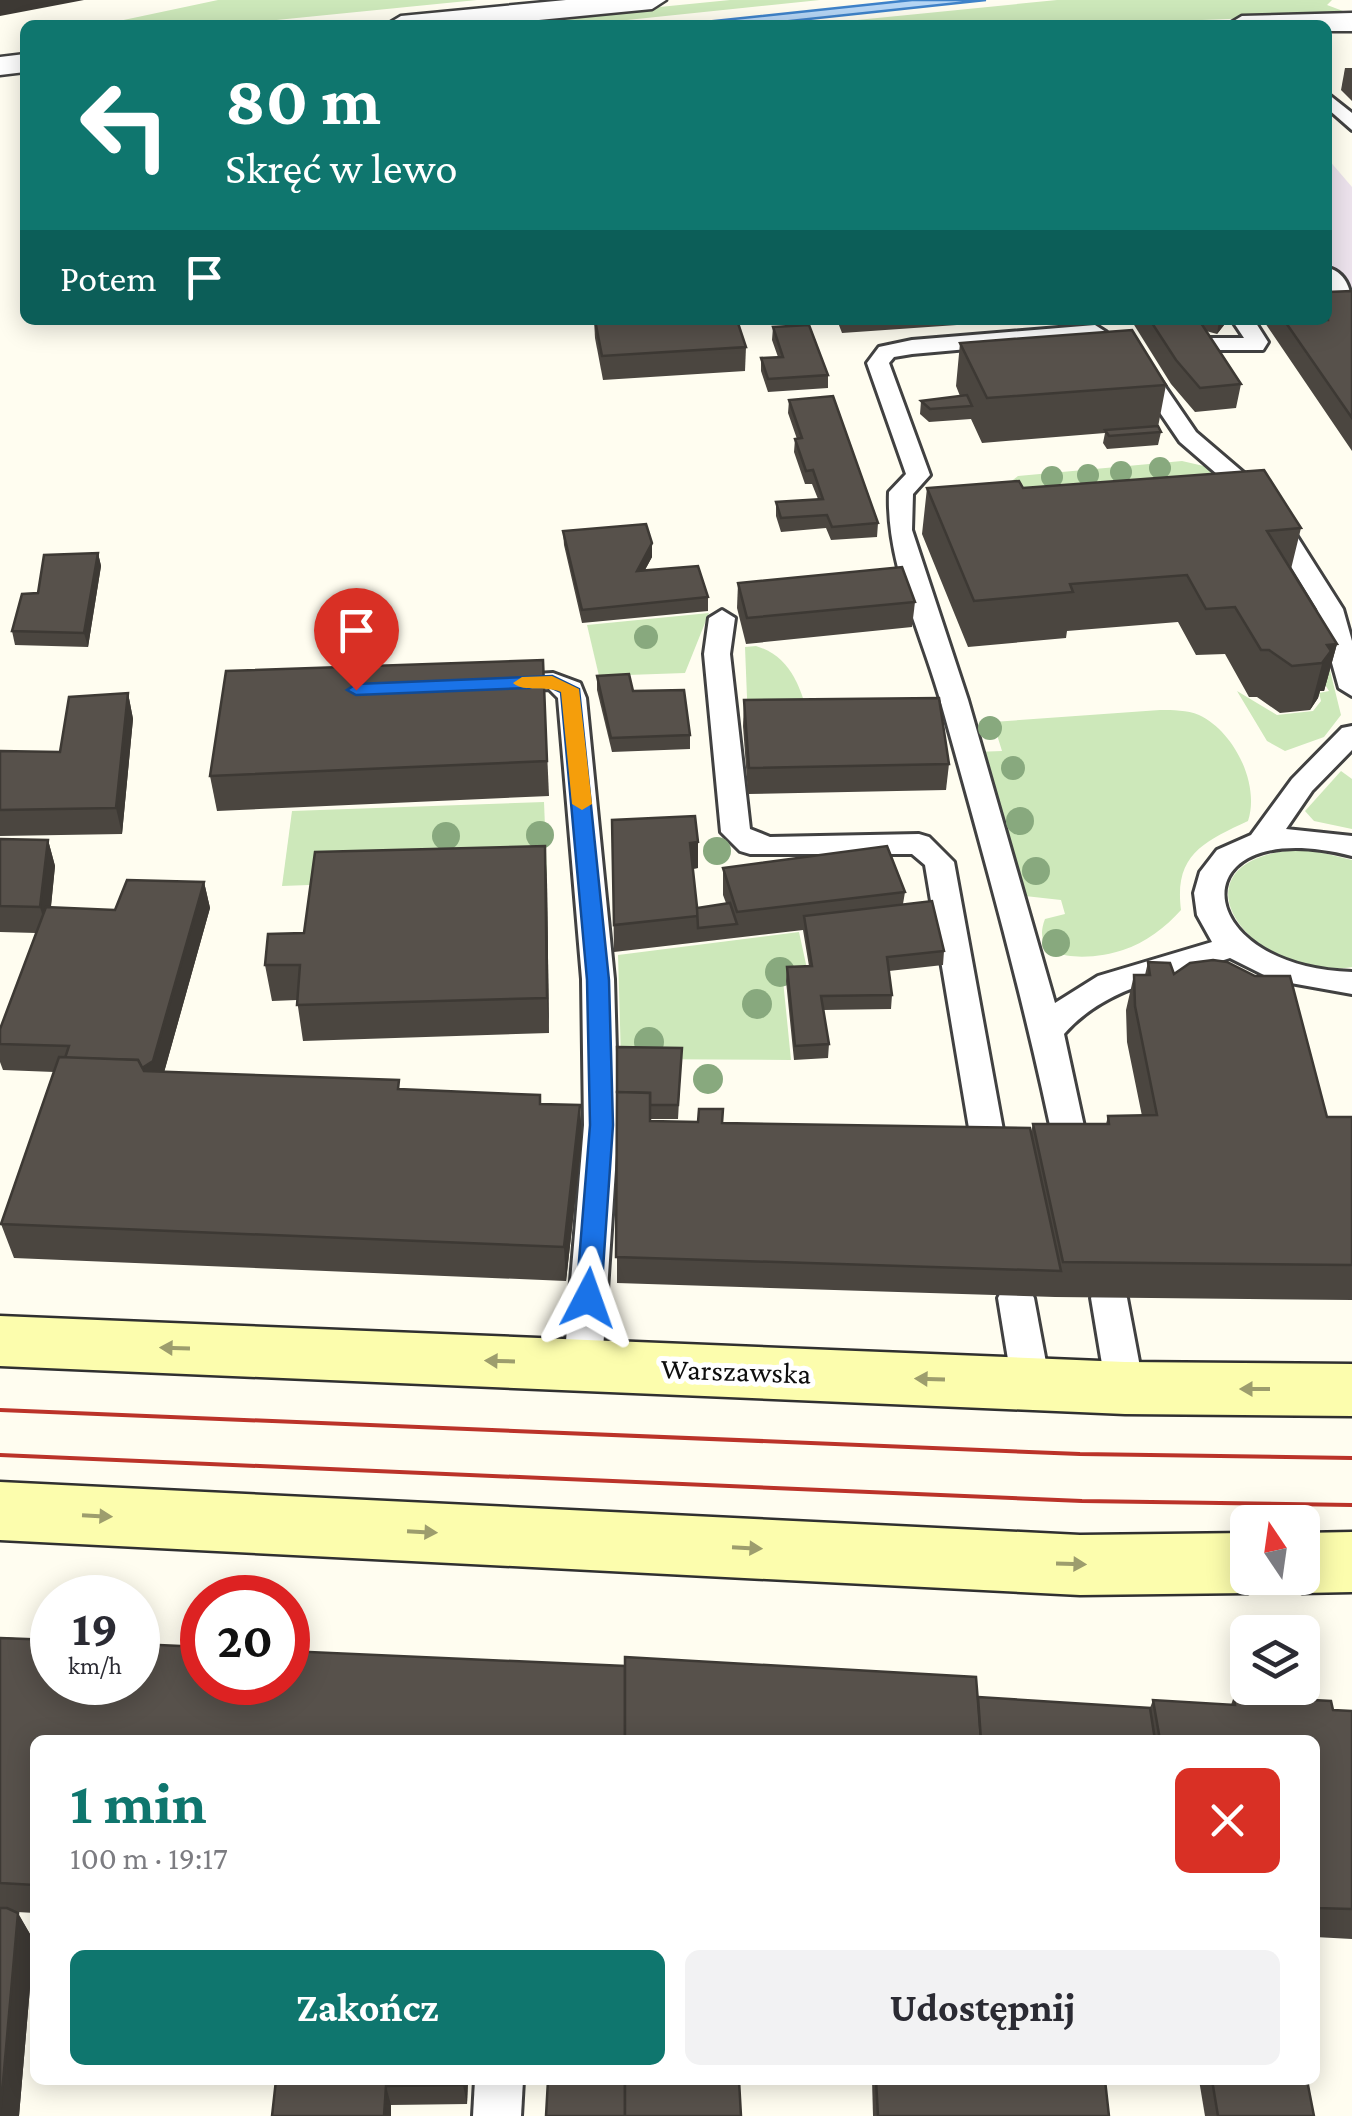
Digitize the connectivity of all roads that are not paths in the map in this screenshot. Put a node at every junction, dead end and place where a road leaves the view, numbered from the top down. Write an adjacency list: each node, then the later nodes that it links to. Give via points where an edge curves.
1 (648, 0): 2 (street)
2 (450, 20)
3 (1332, 103): 4 (lane)
4 (1352, 124)
5 (1332, 279): 6 (lane)
6 (1352, 305)
7 (1246, 325): 9 (lane, via 1255,345)
8 (1102, 338): 12 (lane, via 1136,362 1188,436 1263,502 1330,609); 18 (lane, via 912,347 887,352 878,362 918,475 901,492 900,530)
9 (1206, 345)
10 (722, 618): 19 (lane, via 717,654 736,832 750,844 770,847 919,844 940,862)
11 (474, 685): 24 (lane, via 552,682 570,689 572,698 598,980 601,1125)
12 (1352, 688)
13 (1349, 744): 14 (lane, via 1302,785)
14 (1262, 841): 15 (lane, via 1296,837); 16 (lane, via 1215,872 1209,896)
15 (1352, 846)
16 (1234, 945): 17 (lane, via 1296,978); 18 (lane, via 1110,980 1063,1011)
17 (1352, 983)
18 (1047, 1032): 20 (lane)
19 (990, 1152)
20 (1074, 1160)
21 (1016, 1298): 25 (lane)
22 (1109, 1298): 26 (lane)
23 (0, 1342): 24 (street, Warszawska, one-way to 23)
24 (583, 1365): 25 (street, Warszawska, one-way to 24)
25 (1031, 1384): 26 (street, Warszawska)
26 (1126, 1388): 27 (street, Warszawska, one-way to 26)
27 (1352, 1390)
28 (0, 1511): 31 (street, one-way to 31, via 1080,1565)
29 (1320, 1562): 30 (street)
30 (1352, 1562)
31 (1230, 1563)
32 (499, 2085): 33 (lane)
33 (497, 2116)

